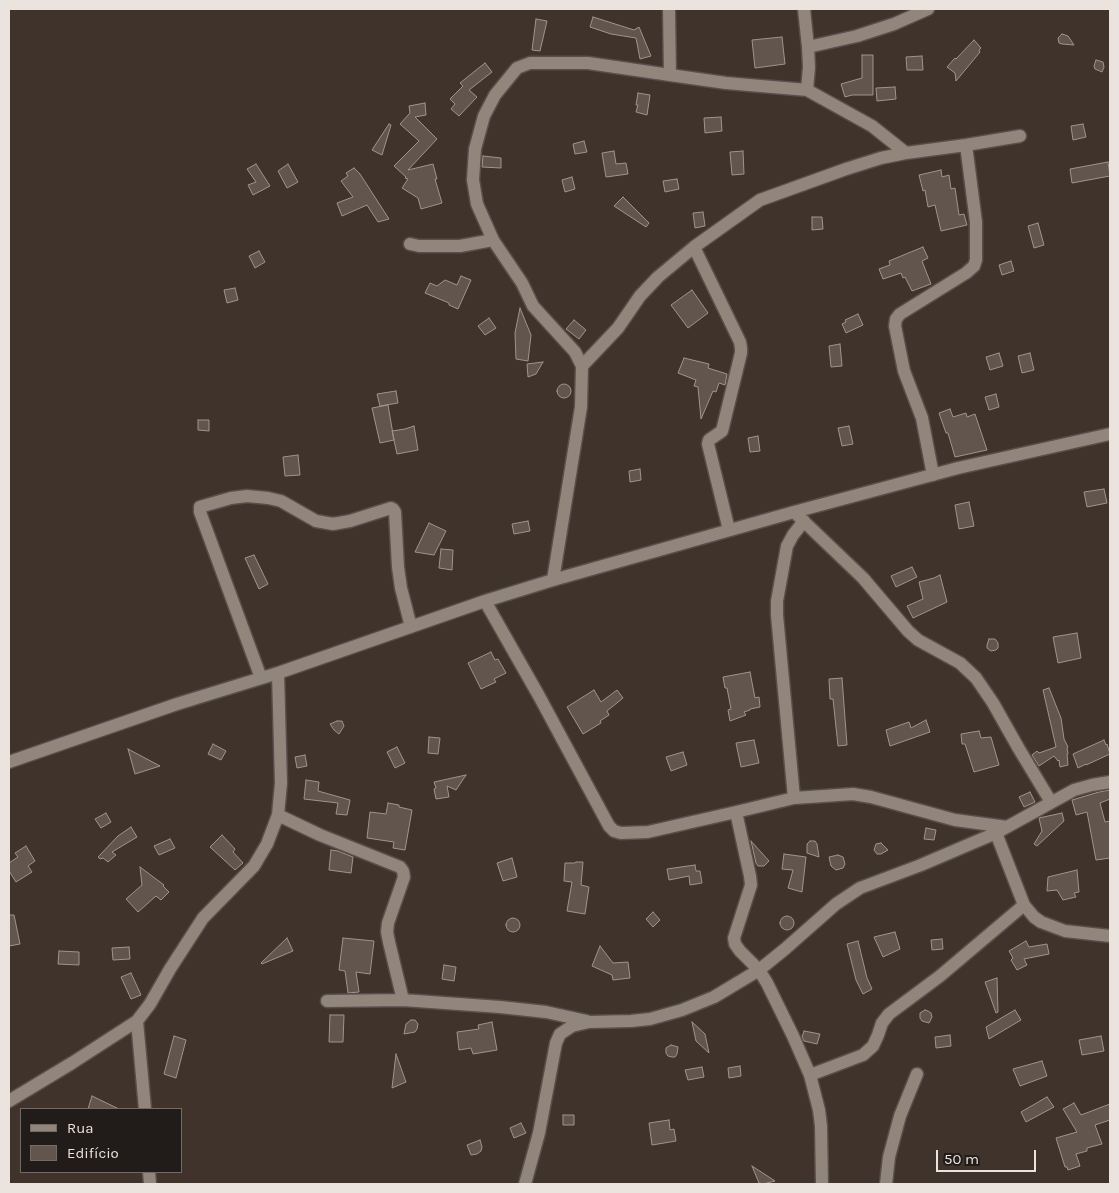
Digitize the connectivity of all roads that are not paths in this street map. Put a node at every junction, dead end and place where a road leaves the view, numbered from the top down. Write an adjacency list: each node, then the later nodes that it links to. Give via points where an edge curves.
1 (669, 9): 5 (street)
2 (804, 9): 4 (street)
3 (928, 9): 4 (street, via 857,36)
4 (808, 47): 6 (street)
5 (670, 75): 6 (street); 10 (street, via 588,63 530,62 517,68 495,95 484,116 475,149 473,180 477,204)
6 (807, 90): 9 (street, via 872,126)
7 (1020, 136): 8 (street)
8 (966, 145): 9 (street); 15 (street, via 976,222 974,266 900,314 895,326 904,371 922,418)
9 (906, 153): 12 (street, via 846,169 760,200)
10 (493, 240): 11 (street, via 460,246); 13 (street, via 522,282 533,306 575,352)
11 (410, 244)
12 (694, 247): 13 (street, via 640,296 618,328); 18 (street, via 741,348 722,431 708,444)
13 (582, 366): 19 (street, via 579,416)
14 (1110, 434): 15 (street)
15 (933, 475): 16 (street)
16 (794, 512): 17 (street); 18 (street)
17 (804, 521): 26 (street, via 787,546 777,615); 27 (street, via 863,578 908,631 960,663 976,678)
18 (729, 530): 19 (street)
19 (553, 580): 20 (street)
20 (485, 601): 21 (street); 28 (street, via 614,831 648,832)
21 (411, 627): 22 (street); 23 (street, via 401,588 393,509 332,524 316,521 281,501 268,498 231,498 200,507)
22 (278, 673): 23 (street); 29 (street, via 281,783)
23 (261, 678): 24 (street)
24 (9, 762)
25 (1110, 782): 27 (street, via 1074,790)
26 (794, 798): 28 (street); 30 (street, via 853,794)
27 (1051, 802): 30 (street)
28 (736, 812): 33 (street, via 751,885 734,938 740,951)
29 (278, 815): 34 (street, via 400,866 404,877 387,932); 36 (street, via 254,866 203,918)
30 (1002, 830): 31 (street); 33 (street, via 860,888 836,904)
31 (1024, 905): 32 (street, via 1041,922 1065,931); 38 (street, via 889,1014 873,1046 863,1056)
32 (1110, 936)
33 (759, 970): 37 (street, via 714,997 650,1020); 38 (street)
34 (403, 1000): 35 (street); 37 (street, via 546,1012)
35 (327, 1001)
36 (137, 1021): 40 (street); 41 (street)
37 (589, 1022): 42 (street, via 572,1026 560,1034 556,1043 540,1133)
38 (810, 1074): 43 (street, via 820,1118)
39 (917, 1074): 44 (street, via 900,1116 889,1157)
40 (9, 1101)
41 (145, 1108)
42 (525, 1184)
43 (822, 1184)
44 (886, 1184)

